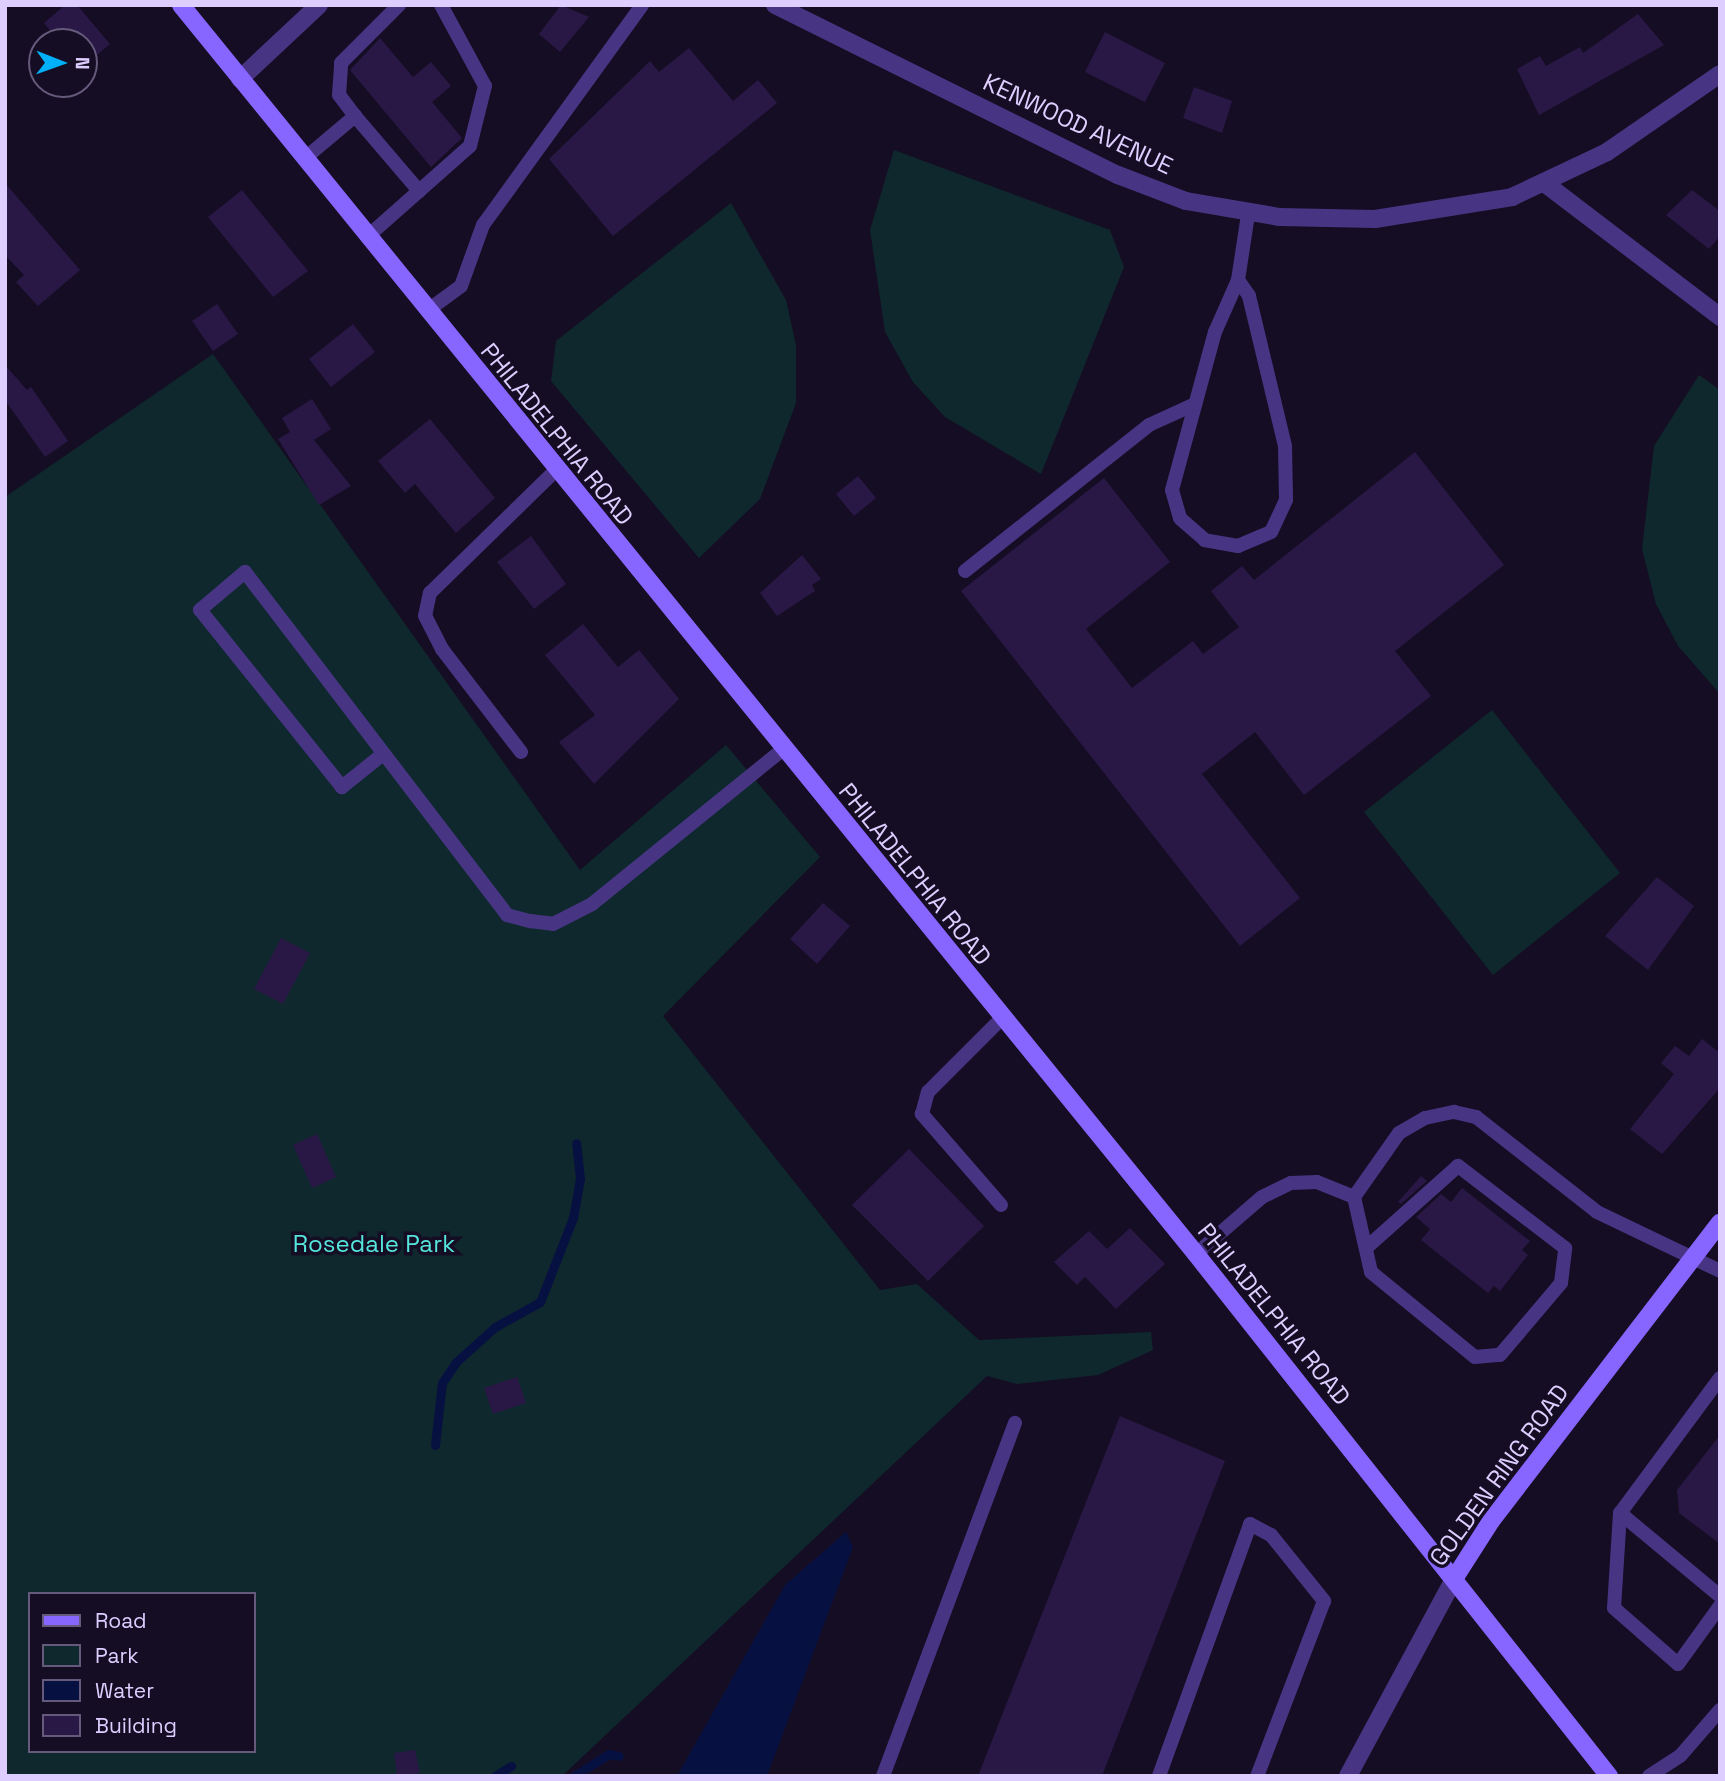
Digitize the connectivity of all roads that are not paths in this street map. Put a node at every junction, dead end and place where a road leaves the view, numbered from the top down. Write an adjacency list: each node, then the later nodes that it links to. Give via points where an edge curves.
1 (181, 5): 8 (main road, PHILADELPHIA ROAD)
2 (319, 5): 8 (street)
3 (399, 5): 9 (lane, via 341,63 339,94)
4 (441, 5): 12 (lane, via 485,86 470,146)
5 (642, 5): 16 (lane, via 483,225 461,286)
6 (775, 5): 13 (street, KENWOOD AVENUE, via 1118,175)
7 (1720, 74): 11 (street, KENWOOD AVENUE, via 1661,118)
8 (240, 79): 10 (main road, PHILADELPHIA ROAD)
9 (355, 116): 10 (lane); 12 (lane)
10 (304, 159): 14 (main road, PHILADELPHIA ROAD)
11 (1547, 184): 13 (street, KENWOOD AVENUE, via 1413,215); 17 (street)
12 (419, 191): 14 (lane)
13 (1248, 215): 15 (lane)
14 (367, 237): 16 (main road, PHILADELPHIA ROAD)
15 (1238, 280): 18 (lane); 18 (lane, via 1249,296 1285,446 1286,500 1271,532 1238,546 1205,540 1180,518 1172,490)
16 (427, 311): 19 (main road, PHILADELPHIA ROAD)
17 (1720, 317)
18 (1195, 404): 20 (lane, via 1149,425)
19 (555, 471): 21 (main road, PHILADELPHIA ROAD); 22 (lane, via 430,593 425,616 442,649)
20 (965, 571)
21 (782, 750): 23 (lane, via 592,904 553,924 507,915); 24 (main road, PHILADELPHIA ROAD)
22 (521, 752)
23 (383, 754): 23 (lane, via 342,787 200,610 245,572)
24 (1002, 1018): 26 (lane, via 928,1092 922,1114); 29 (main road, PHILADELPHIA ROAD)
25 (1354, 1197): 28 (lane); 29 (lane, via 1317,1182 1291,1184 1262,1197); 30 (lane, via 1399,1133 1425,1118 1454,1112 1476,1117 1506,1136 1597,1212)
26 (1001, 1205)
27 (1720, 1223): 30 (main road, GOLDEN RING ROAD)
28 (1367, 1247): 28 (lane, via 1371,1272 1475,1357 1500,1355 1561,1283 1565,1248 1458,1166)
29 (1196, 1254): 35 (main road, PHILADELPHIA ROAD)
30 (1694, 1256): 31 (lane); 35 (main road, GOLDEN RING ROAD, via 1491,1521)
31 (1720, 1271)
32 (1720, 1378): 34 (lane)
33 (1015, 1423): 39 (lane)
34 (1620, 1513): 36 (lane); 37 (lane, via 1614,1608 1678,1664)
35 (1454, 1579): 42 (street, GOLDEN RING ROAD); 43 (main road, PHILADELPHIA ROAD)
36 (1720, 1596)
37 (1720, 1606)
38 (1720, 1710): 44 (lane, via 1681,1755)
39 (883, 1776)
40 (1159, 1776): 41 (lane, via 1250,1524 1271,1535 1324,1601)
41 (1257, 1776)
42 (1348, 1776)
43 (1609, 1776)
44 (1649, 1776)

